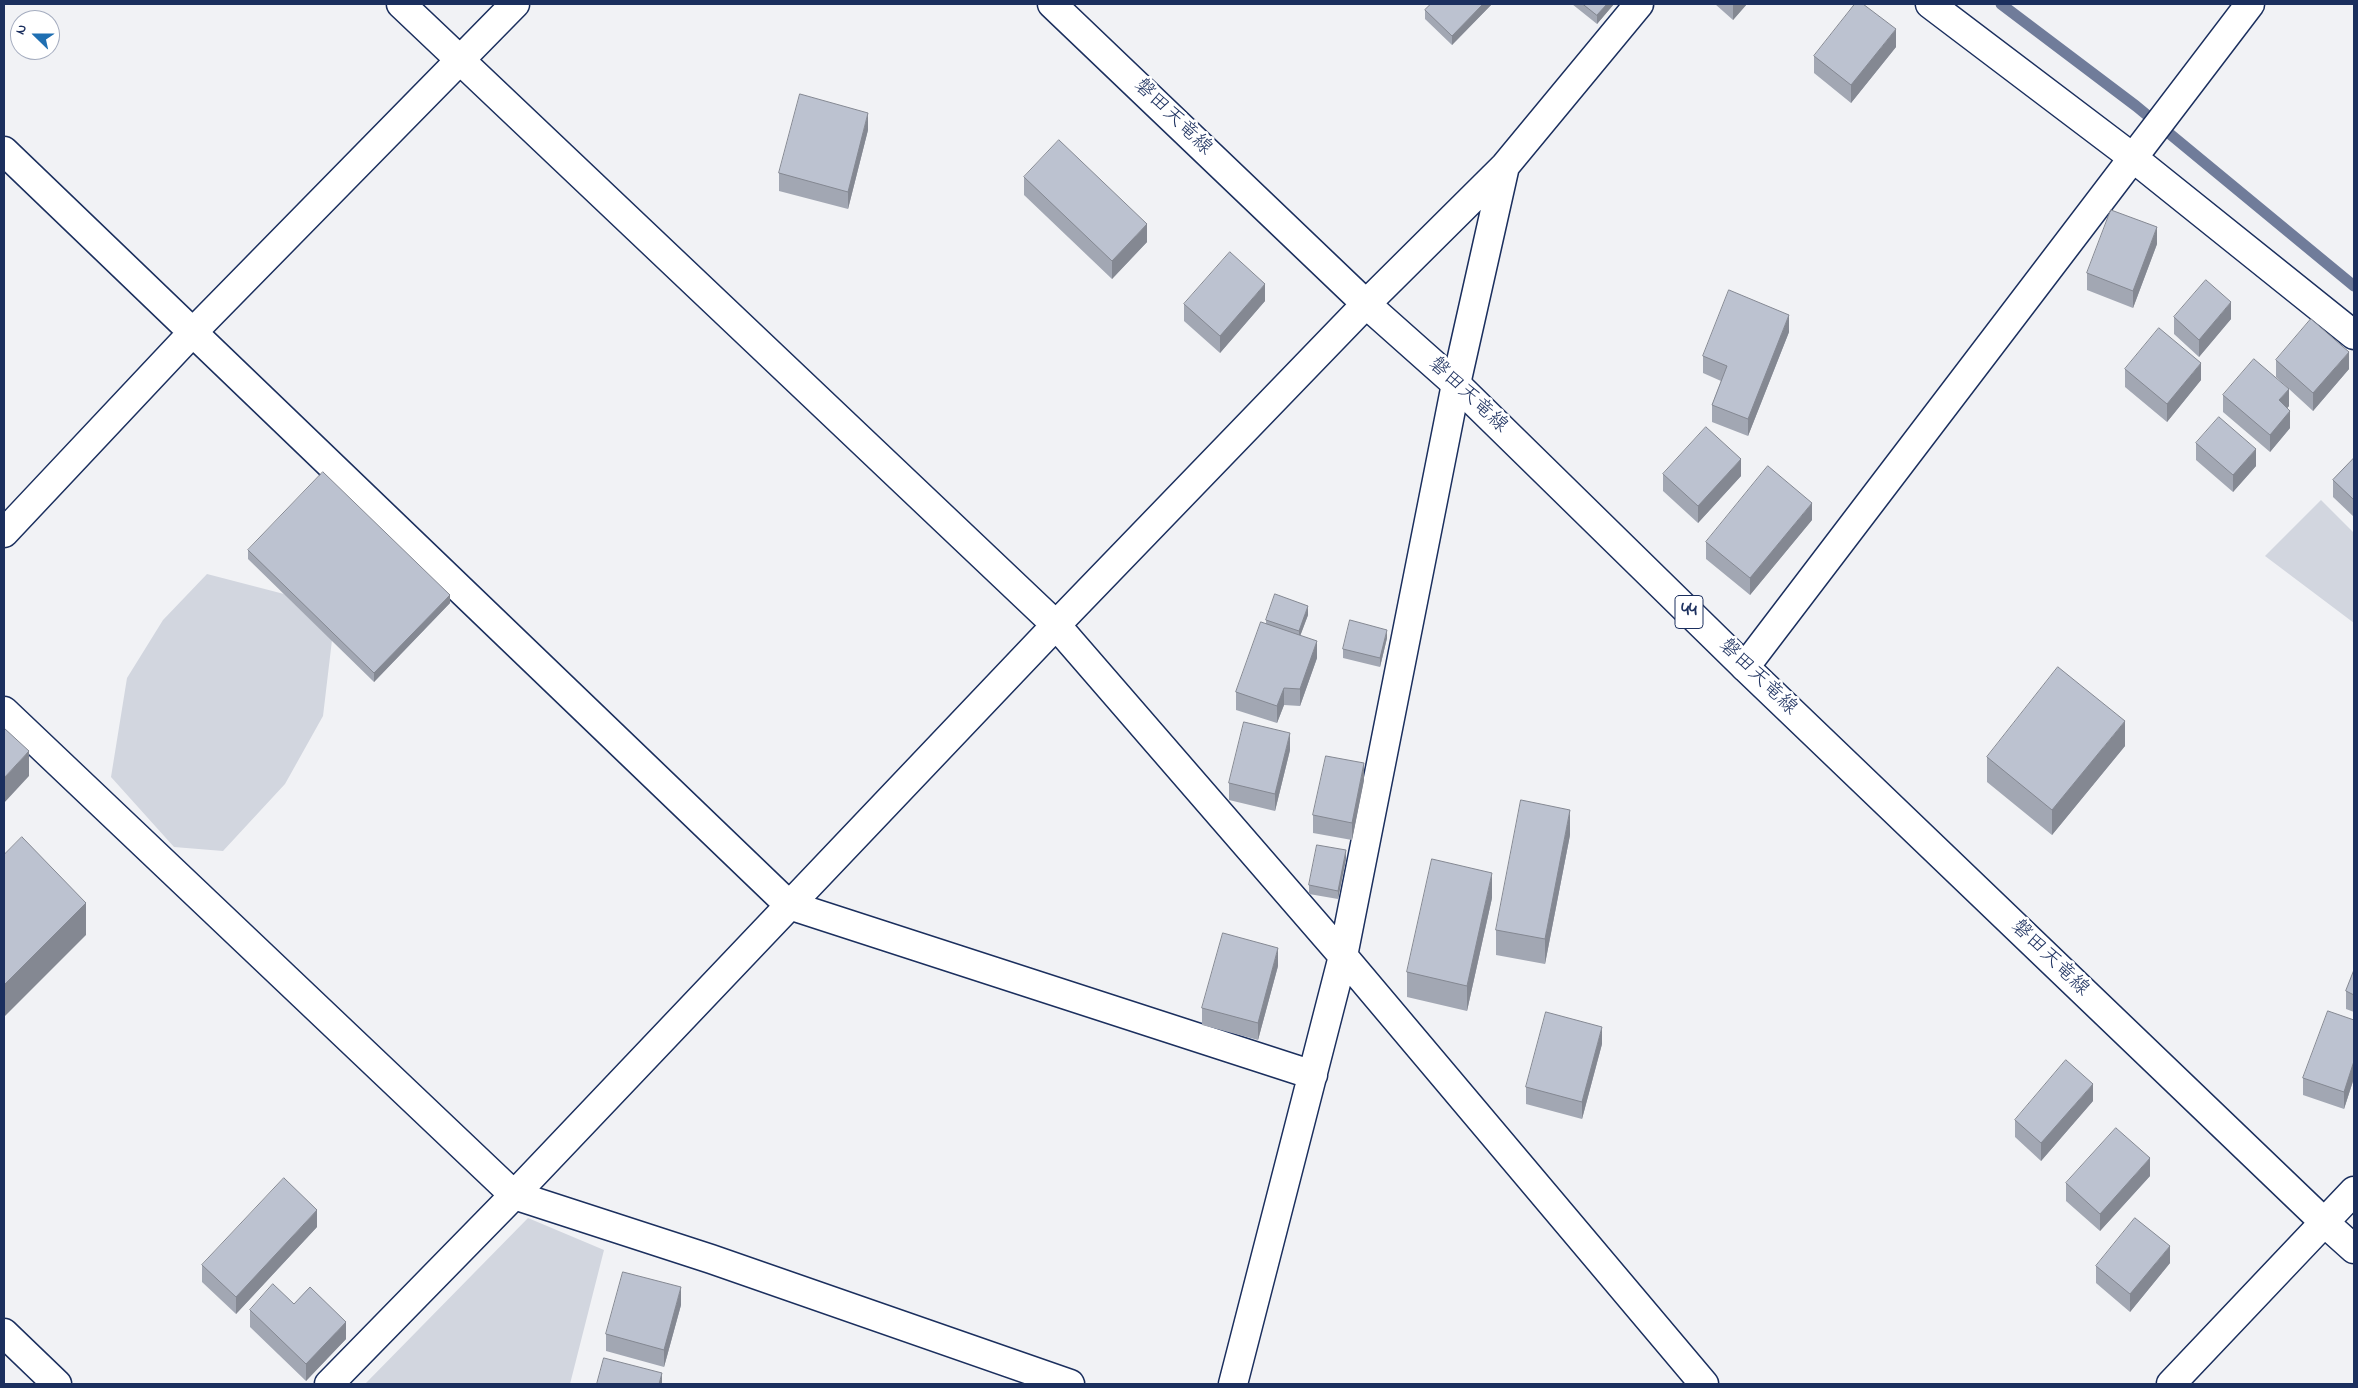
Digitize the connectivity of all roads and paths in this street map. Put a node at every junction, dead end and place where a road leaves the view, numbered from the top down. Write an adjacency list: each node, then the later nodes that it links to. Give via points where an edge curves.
1 (401, 4): 7 (street)
2 (515, 4): 7 (street)
3 (1052, 4): 11 (street, 磐田天竜線 / 44)
4 (1639, 4): 10 (street)
5 (1930, 4): 9 (street)
6 (2250, 4): 9 (street)
7 (460, 60): 12 (street); 16 (street)
8 (4, 151): 12 (street)
9 (2132, 157): 13 (street); 17 (street)
10 (1506, 166): 11 (street); 14 (street)
11 (1366, 304): 14 (street, 磐田天竜線 / 44); 16 (street)
12 (192, 332): 15 (street); 19 (street)
13 (2354, 335)
14 (1456, 384): 17 (street, 磐田天竜線 / 44); 20 (street)
15 (4, 533)
16 (1056, 625): 19 (street); 20 (street)
17 (1745, 667): 24 (street, 磐田天竜線 / 44)
18 (4, 711): 23 (street)
19 (789, 905): 21 (street); 23 (street)
20 (1343, 956): 21 (street); 31 (street)
21 (1313, 1075): 30 (street)
22 (2354, 1190): 24 (street)
23 (514, 1195): 28 (street); 29 (street, via 711,1259)
24 (2325, 1223): 25 (street, 磐田天竜線 / 44); 32 (street)
25 (2354, 1249)
26 (4, 1333): 27 (street)
27 (57, 1384)
28 (329, 1384)
29 (1070, 1384)
30 (1233, 1384)
31 (1704, 1384)
32 (2171, 1384)

